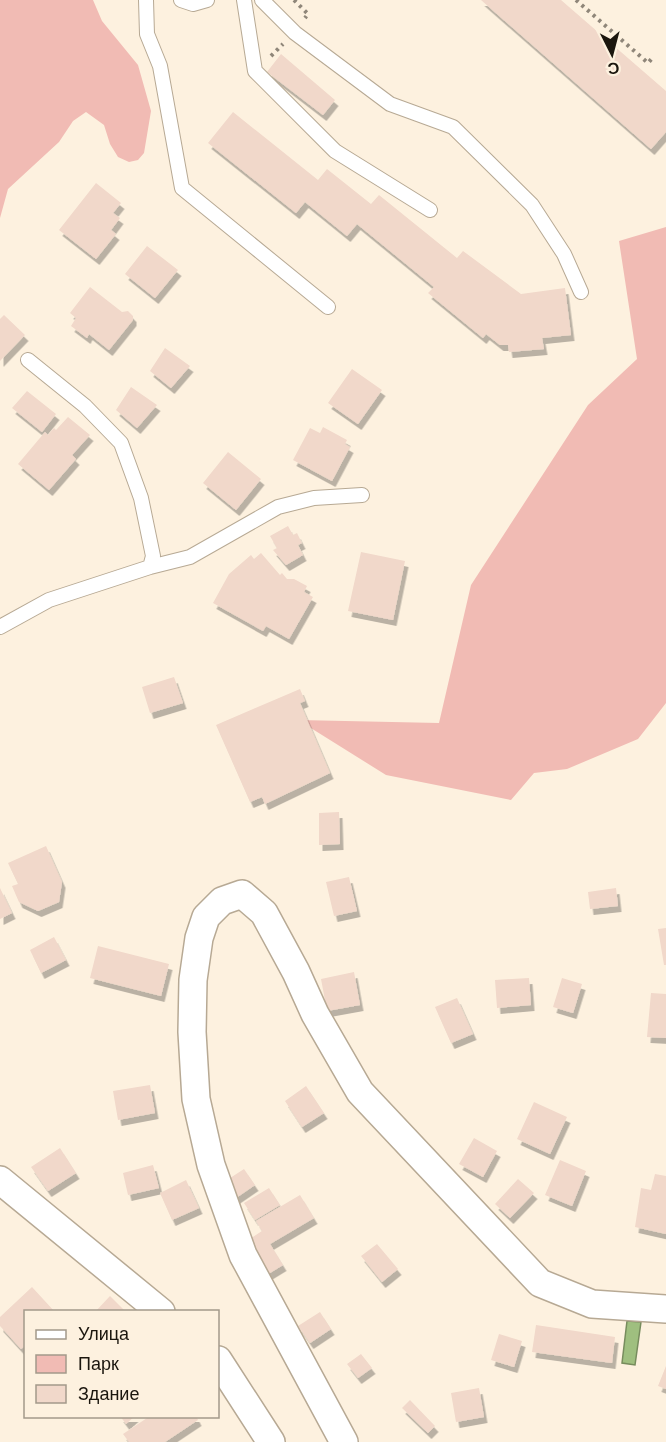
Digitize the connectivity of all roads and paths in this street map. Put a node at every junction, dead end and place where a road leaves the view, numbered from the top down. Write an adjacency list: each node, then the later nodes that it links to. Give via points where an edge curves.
1 (146, 0): 12 (lane, via 147,34 160,66 182,188)
2 (181, 0): 3 (lane, via 193,4)
3 (207, 0)
4 (244, 0): 9 (lane)
5 (262, 0): 7 (lane)
6 (576, 0): 8 (path, via 648,63)
7 (295, 33): 9 (path); 11 (lane, via 390,104 453,127 532,205 564,254)
8 (654, 56)
9 (255, 70): 10 (lane, via 335,151)
10 (430, 210)
11 (581, 292)
12 (328, 307)
13 (28, 360): 15 (lane, via 85,406 121,443 141,498 153,556)
14 (362, 495): 15 (lane, via 314,498 278,507 190,557)
15 (150, 567): 16 (lane, via 49,600)
16 (0, 627)
17 (0, 1180): 19 (street)
18 (666, 1309): 22 (street, via 592,1304 540,1282 360,1092 264,913 242,894 222,901 206,917 193,980 196,1099 211,1165 243,1255)
19 (160, 1310)
20 (219, 1362): 21 (street)
21 (271, 1442)
22 (344, 1442)

